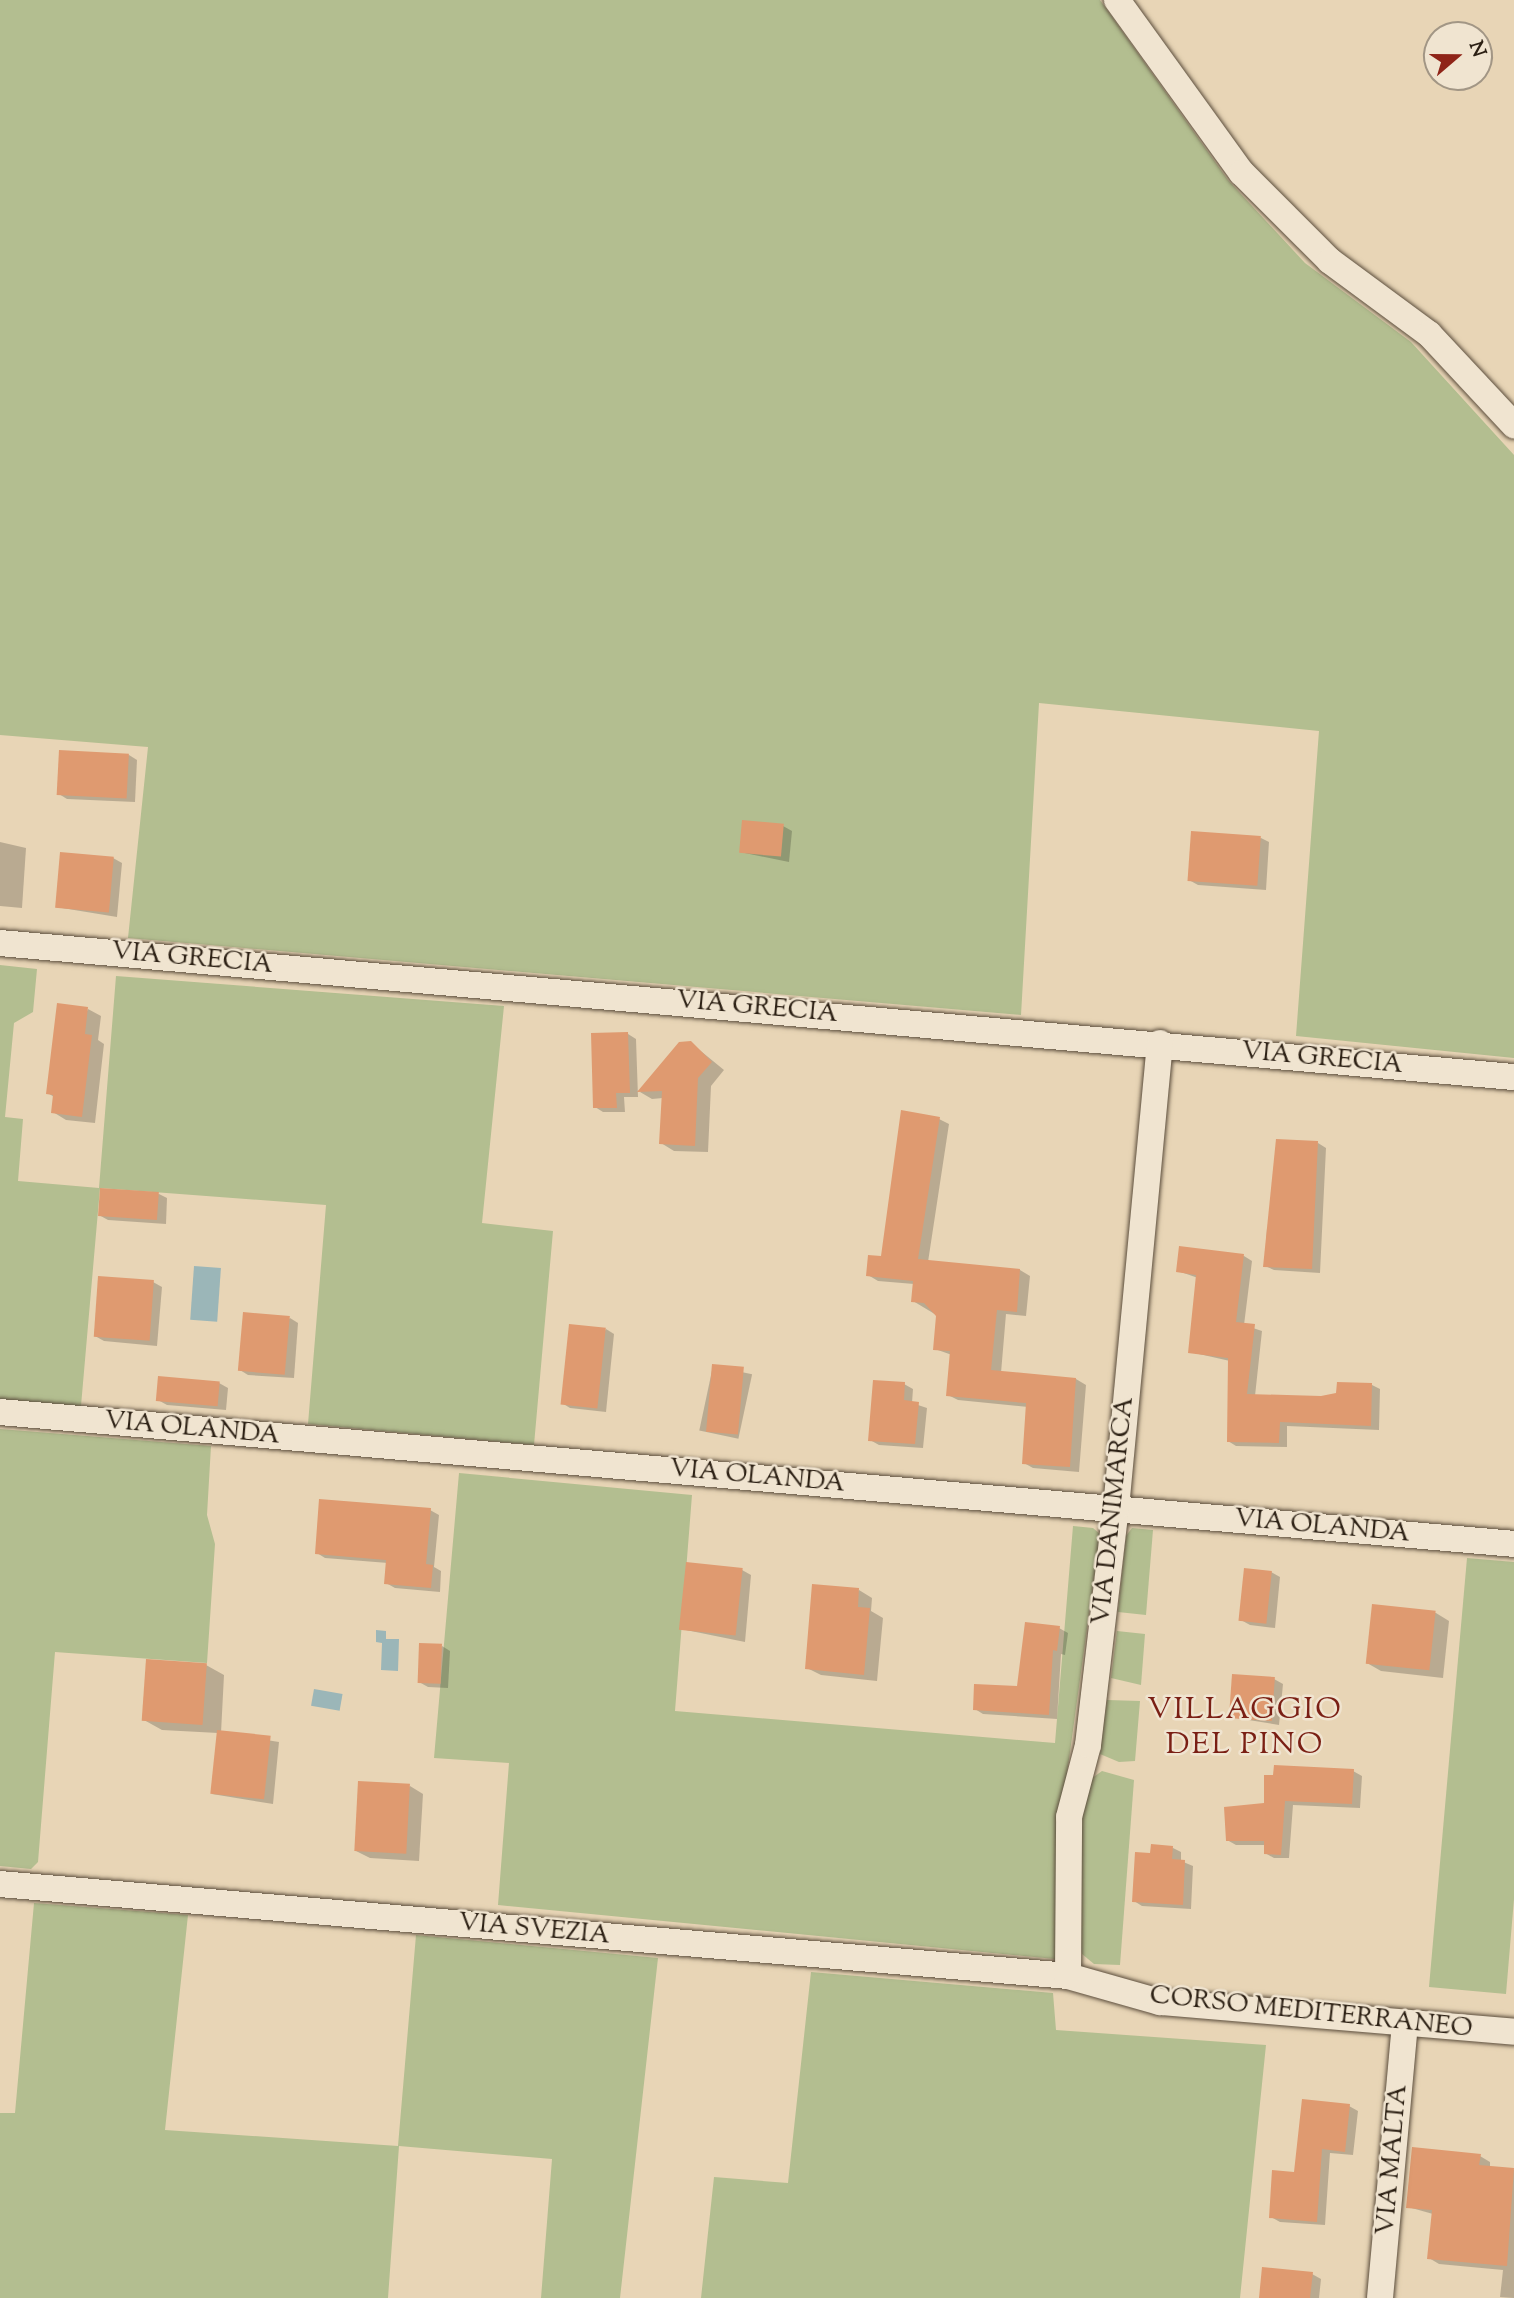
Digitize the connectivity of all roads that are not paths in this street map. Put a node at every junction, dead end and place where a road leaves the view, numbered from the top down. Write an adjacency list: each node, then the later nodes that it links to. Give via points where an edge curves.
1 (1116, 0): 2 (street, via 1242,173 1330,261 1429,334)
2 (1514, 425)
3 (0, 943): 4 (street, VIA GRECIA)
4 (1160, 1043): 5 (street, VIA GRECIA); 7 (street, VIA DANIMARCA)
5 (1514, 1077)
6 (0, 1412): 7 (street, VIA OLANDA)
7 (1116, 1508): 8 (street, VIA OLANDA); 10 (street, VIA DANIMARCA, via 1088,1745 1069,1817)
8 (1514, 1544)
9 (0, 1884): 10 (street, VIA SVEZIA)
10 (1068, 1976): 11 (street, CORSO MEDITERRANEO, via 1160,2002)
11 (1405, 2023): 12 (street, CORSO MEDITERRANEO); 13 (street, VIA MALTA)
12 (1514, 2032)
13 (1380, 2298)

